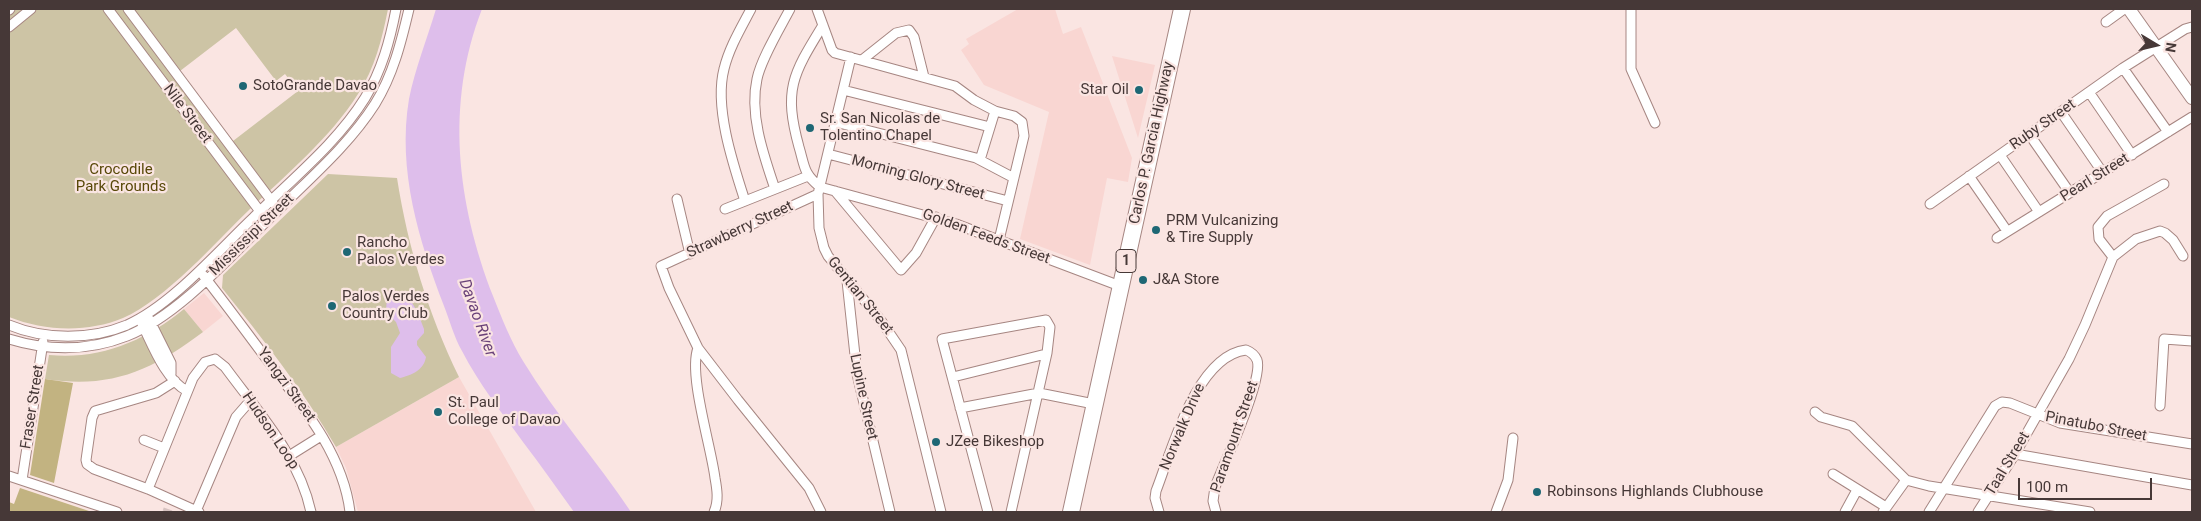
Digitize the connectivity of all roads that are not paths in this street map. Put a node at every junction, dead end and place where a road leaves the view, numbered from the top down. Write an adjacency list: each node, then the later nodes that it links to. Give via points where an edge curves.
1 (31, 9): 15 (street)
2 (108, 9): 55 (street, Nile Street)
3 (128, 9): 48 (street, Nile Street)
4 (396, 9): 33 (street, Mississipi Street, via 390,40 374,81)
5 (409, 9): 34 (street, Mississipi Street, via 401,45 385,86 362,123)
6 (751, 9): 50 (street, via 726,60 722,84 727,140)
7 (790, 9): 44 (street, via 762,66 756,88 760,139)
8 (817, 9): 14 (street)
9 (1182, 9): 68 (highway, Carlos P. Garcia Highway / 1)
10 (1631, 9): 29 (street, via 1631,69)
11 (2124, 9): 13 (street)
12 (2129, 9): 17 (street)
13 (2106, 22)
14 (823, 25): 18 (street, via 832,50); 40 (street, via 799,65 791,91 794,129)
15 (9, 27)
16 (2192, 27): 17 (street, Ruby Street)
17 (2156, 47): 20 (street, Ruby Street); 24 (street)
18 (850, 57): 19 (street); 22 (street, Gentian Street)
19 (862, 60): 21 (street); 21 (street, via 896,33 908,30 914,37)
20 (2124, 68): 23 (street, Ruby Street); 31 (street)
21 (924, 77): 25 (street, via 955,86)
22 (843, 90): 28 (street, Gentian Street); 30 (street)
23 (2089, 92): 26 (street, Ruby Street); 37 (street)
24 (2192, 98)
25 (995, 111): 30 (street); 42 (street, via 1014,116 1022,122 1024,136)
26 (2061, 112): 32 (street, Ruby Street); 39 (street)
27 (2192, 118): 31 (street, Pearl Street)
28 (835, 122): 35 (street, Gentian Street); 38 (street)
29 (1655, 123)
30 (990, 128): 38 (street)
31 (2168, 132): 37 (street, Pearl Street)
32 (2029, 134): 36 (street, Ruby Street); 47 (street)
33 (337, 135): 34 (street); 48 (street, Mississipi Street)
34 (344, 143): 53 (street, Mississipi Street)
35 (828, 154): 45 (street, Gentian Street); 51 (street, Morning Glory Street)
36 (2000, 154): 41 (street, Ruby Street); 56 (street)
37 (2132, 155): 39 (street, Pearl Street)
38 (980, 160): 42 (street)
39 (2102, 173): 47 (street, Pearl Street)
40 (808, 176): 44 (street); 45 (street)
41 (1969, 176): 52 (street, Ruby Street); 59 (street)
42 (1014, 178): 51 (street)
43 (2164, 184): 64 (street, via 2101,222 2099,239)
44 (775, 189): 50 (street)
45 (819, 190): 46 (street, Golden Feeds Street); 62 (street, Strawberry Street); 67 (street, Gentian Street, via 818,215 824,248)
46 (835, 190): 57 (street, Golden Feeds Street); 57 (street, via 901,270 916,253)
47 (2070, 193): 56 (street, Pearl Street)
48 (271, 200): 53 (street, Nile Street); 55 (street, Mississipi Street)
49 (677, 200): 62 (street)
50 (745, 201): 54 (street)
51 (1008, 201): 61 (street)
52 (1930, 204)
53 (278, 209): 58 (street, Mississipi Street)
54 (725, 209)
55 (260, 211): 58 (street, Nile Street); 65 (street, Mississipi Street)
56 (2040, 212): 59 (street, Pearl Street)
57 (936, 217): 61 (street, Golden Feeds Street)
58 (267, 220): 66 (street, Mississipi Street)
59 (2007, 231): 60 (street, Pearl Street)
60 (1997, 238)
61 (999, 240): 68 (street, Golden Feeds Street)
62 (690, 254): 75 (street, Strawberry Street, via 661,266)
63 (2183, 256): 64 (street, via 2173,240 2160,231 2136,239)
64 (2113, 257): 87 (street, Taal Street, via 2073,351)
65 (200, 270): 66 (street, Yangzi Street); 69 (street, Mississipi Street)
66 (207, 279): 69 (street, Mississipi Street); 88 (street, Yangzi Street, via 282,378)
67 (847, 281): 113 (street, Lupine Street, via 856,374); 114 (street, Gentian Street, via 901,350)
68 (1120, 286): 83 (highway, Carlos P. Garcia Highway / 1)
69 (145, 321): 71 (street, Mississipi Street, via 78,337); 74 (street, Mississipi Street, via 128,336 95,345 78,348); 79 (street, via 171,363)
70 (9, 325): 71 (street, Mississipi Street)
71 (44, 334): 74 (street, Fraser Street)
72 (9, 339): 74 (street, Mississipi Street)
73 (2192, 341): 84 (street, via 2164,339)
74 (42, 346): 97 (street, Fraser Street)
75 (698, 348): 111 (street, via 695,370 716,485 717,506); 112 (street, via 809,488)
76 (1046, 354): 78 (street); 78 (street, via 1050,327 1046,320 942,339); 81 (street)
77 (1258, 361): 118 (street, Norwalk Drive, via 1250,352 1241,351 1222,360 1204,379 1191,401 1156,491); 119 (street, Paramount Street, via 1249,400 1215,488 1213,501)
78 (953, 377): 85 (street)
79 (173, 378): 80 (street); 101 (street, via 156,393 98,409 92,418 87,464)
80 (187, 391): 82 (street, Hudson Loop, via 201,366 215,356); 92 (street)
81 (1039, 393): 83 (street); 85 (street); 116 (street)
82 (250, 401): 94 (street, Hudson Loop); 108 (street, via 236,417)
83 (1094, 404): 117 (highway, Carlos P. Garcia Highway / 1)
84 (2160, 406)
85 (960, 408): 115 (street)
86 (1815, 412): 98 (street, via 1821,417 1852,426)
87 (2037, 414): 91 (street, Pinatubo Street, via 2060,423); 93 (street, Taal Street); 100 (street, Pinatubo Street, via 2010,403 2002,402 1995,406)
88 (321, 436): 94 (street); 110 (street, Yangzi Street, via 344,484)
89 (1513, 438): 120 (street, via 1508,480)
90 (144, 440): 92 (street)
91 (2192, 444)
92 (164, 448): 101 (street)
93 (2015, 454): 99 (street); 103 (street, Taal Street)
94 (289, 456): 109 (street, Hudson Loop, via 301,479)
95 (1833, 474): 102 (street)
96 (9, 476): 97 (street)
97 (22, 480): 107 (street)
98 (1906, 480): 100 (street); 106 (street)
99 (2192, 485)
100 (1944, 488): 103 (street); 122 (street)
101 (148, 489): 104 (street)
102 (1856, 490): 106 (street); 121 (street)
103 (1989, 495): 123 (street, Taal Street); 124 (street)
104 (172, 500): 105 (street); 108 (street)
105 (168, 509)
106 (1884, 510)
107 (117, 512)
108 (198, 512)
109 (311, 512)
110 (350, 512)
111 (714, 512)
112 (820, 512)
113 (890, 512)
114 (941, 512)
115 (988, 512)
116 (1011, 512)
117 (1070, 512)
118 (1159, 512)
119 (1216, 512)
120 (1496, 512)
121 (1845, 512)
122 (1929, 512)
123 (1978, 512)
124 (2090, 512)

